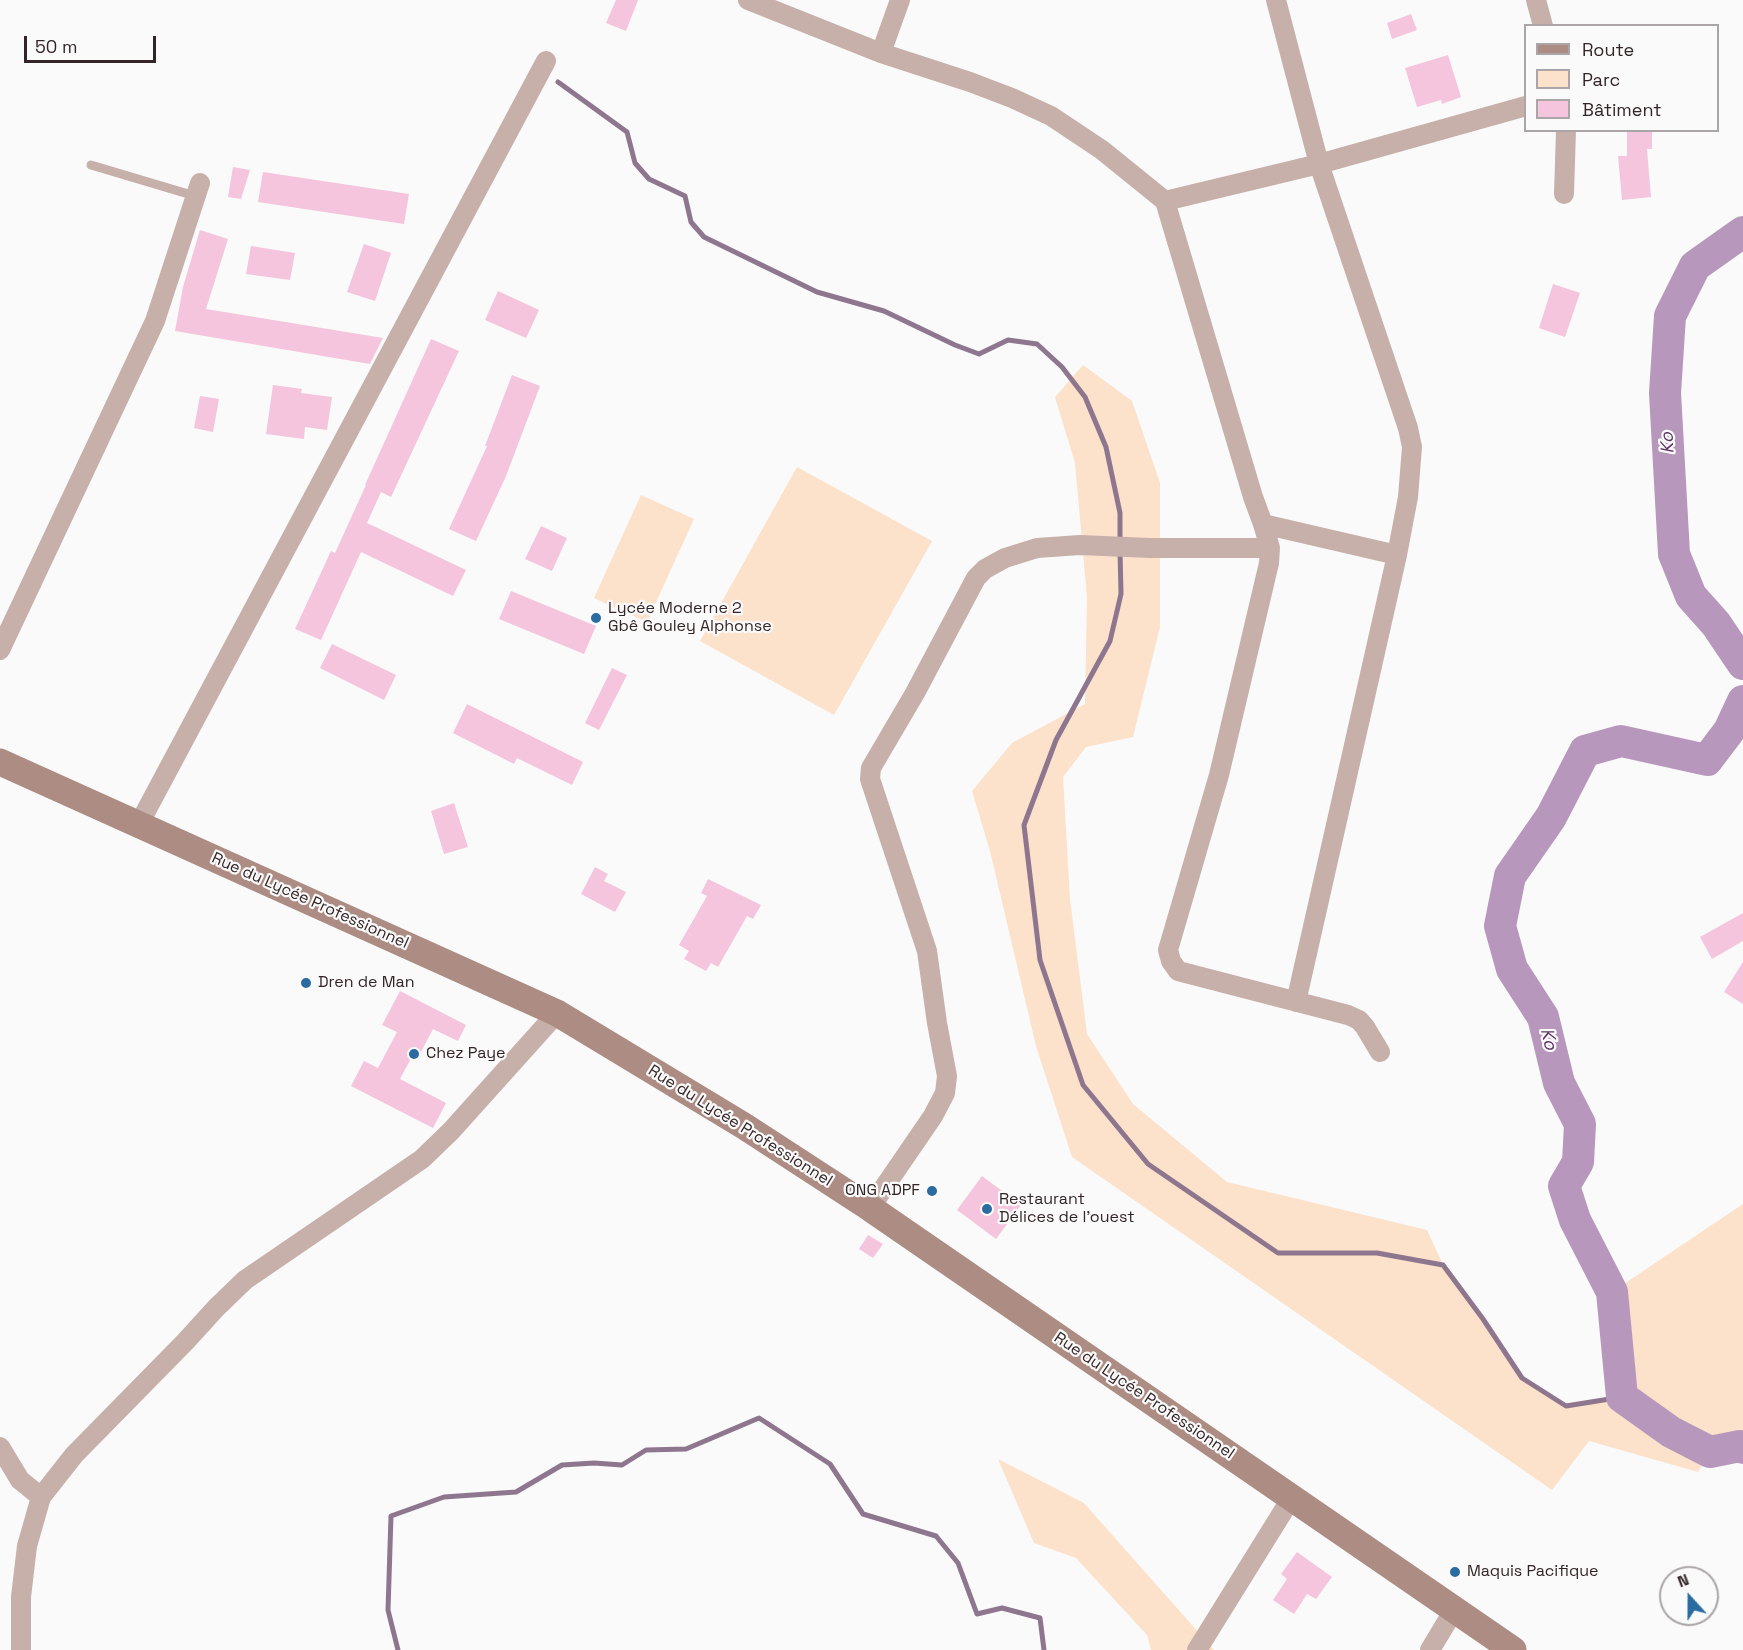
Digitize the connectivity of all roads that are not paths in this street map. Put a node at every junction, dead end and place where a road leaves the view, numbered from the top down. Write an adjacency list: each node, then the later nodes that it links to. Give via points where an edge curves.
1 (748, 0): 6 (street)
2 (900, 0): 6 (street)
3 (1276, 0): 10 (street)
4 (1536, 0): 5 (street)
5 (1542, 24)
6 (881, 52): 14 (street, via 970,82 1051,116 1102,150)
7 (546, 61): 20 (street)
8 (1524, 107): 10 (street)
9 (1566, 132): 13 (street)
10 (1319, 164): 14 (street); 17 (street, via 1412,447)
11 (91, 165): 12 (lane)
12 (197, 189): 18 (street, via 155,321)
13 (1564, 194)
14 (1165, 201): 15 (street)
15 (1263, 524): 16 (street); 17 (street)
16 (1270, 548): 21 (street, via 1220,775 1168,950 1178,970); 24 (street, via 1037,548 1005,558 976,578 871,768 870,779 927,951 947,1076 945,1093 933,1116)
17 (1397, 555): 21 (street)
18 (0, 650)
19 (0, 762): 20 (main road, Rue du Lycée Professionnel)
20 (139, 824): 22 (main road, Rue du Lycée Professionnel)
21 (1296, 1002): 23 (street, via 1359,1020)
22 (557, 1013): 24 (main road, Rue du Lycée Professionnel); 26 (street, via 422,1159 231,1294 75,1455)
23 (1380, 1052)
24 (870, 1208): 27 (main road, Rue du Lycée Professionnel)
25 (0, 1447): 26 (street, via 20,1480)
26 (41, 1497): 29 (street, via 27,1546 21,1597)
27 (1292, 1497): 28 (main road, Rue du Lycée Professionnel); 30 (street)
28 (1454, 1610): 31 (street); 32 (main road, Rue du Lycée Professionnel)
29 (21, 1650)
30 (1197, 1650)
31 (1430, 1650)
32 (1513, 1650)

